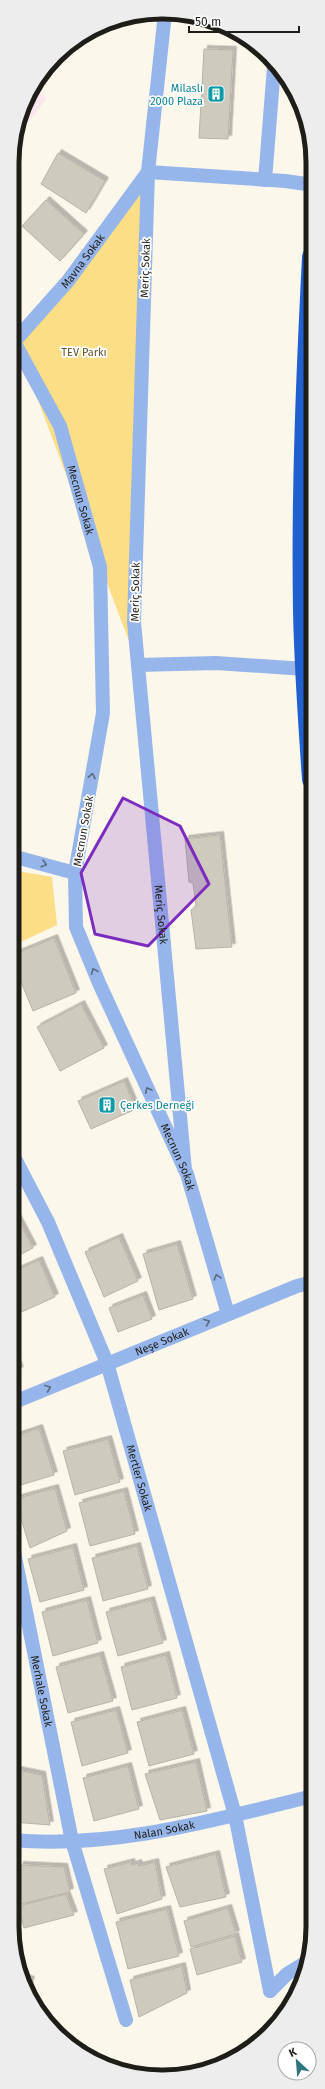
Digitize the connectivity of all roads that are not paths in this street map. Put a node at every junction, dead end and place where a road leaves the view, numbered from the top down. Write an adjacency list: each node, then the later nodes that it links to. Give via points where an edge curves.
1 (164, 19): 3 (street, Meriç Sokak)
2 (274, 72): 4 (street)
3 (148, 172): 4 (street); 6 (street, Mavna Sokak, via 68,281); 9 (street, Meriç Sokak, via 134,622)
4 (264, 180): 5 (street)
5 (306, 184)
6 (19, 335)
7 (19, 353): 13 (street, Mecnun Sokak, one-way to 7, via 103,713 100,567 60,426)
8 (306, 394): 10 (highway)
9 (138, 665): 10 (street, via 216,663); 15 (street, Meriç Sokak)
10 (305, 669): 11 (highway)
11 (306, 683)
12 (19, 858): 13 (street, one-way to 13)
13 (76, 873): 15 (street, Mecnun Sokak, one-way to 13, via 99,983 76,926)
14 (19, 1166): 18 (street, Mertler Sokak, via 48,1222)
15 (185, 1170): 17 (street, Mecnun Sokak, one-way to 15)
16 (306, 1284): 17 (street, Neşe Sokak)
17 (228, 1314): 18 (street, Neşe Sokak, one-way to 17)
18 (107, 1363): 19 (street, Neşe Sokak, one-way to 18); 22 (street, Mertler Sokak)
19 (19, 1400)
20 (19, 1577): 24 (street, Merhale Sokak)
21 (306, 1798): 22 (street, Nalan Sokak)
22 (235, 1815): 24 (street, Nalan Sokak, via 126,1838); 25 (street, Mertler Sokak, via 270,1991 287,1974)
23 (19, 1841): 24 (street, Nalan Sokak)
24 (72, 1841): 26 (street, Merhale Sokak)
25 (300, 1966)
26 (126, 2020)

